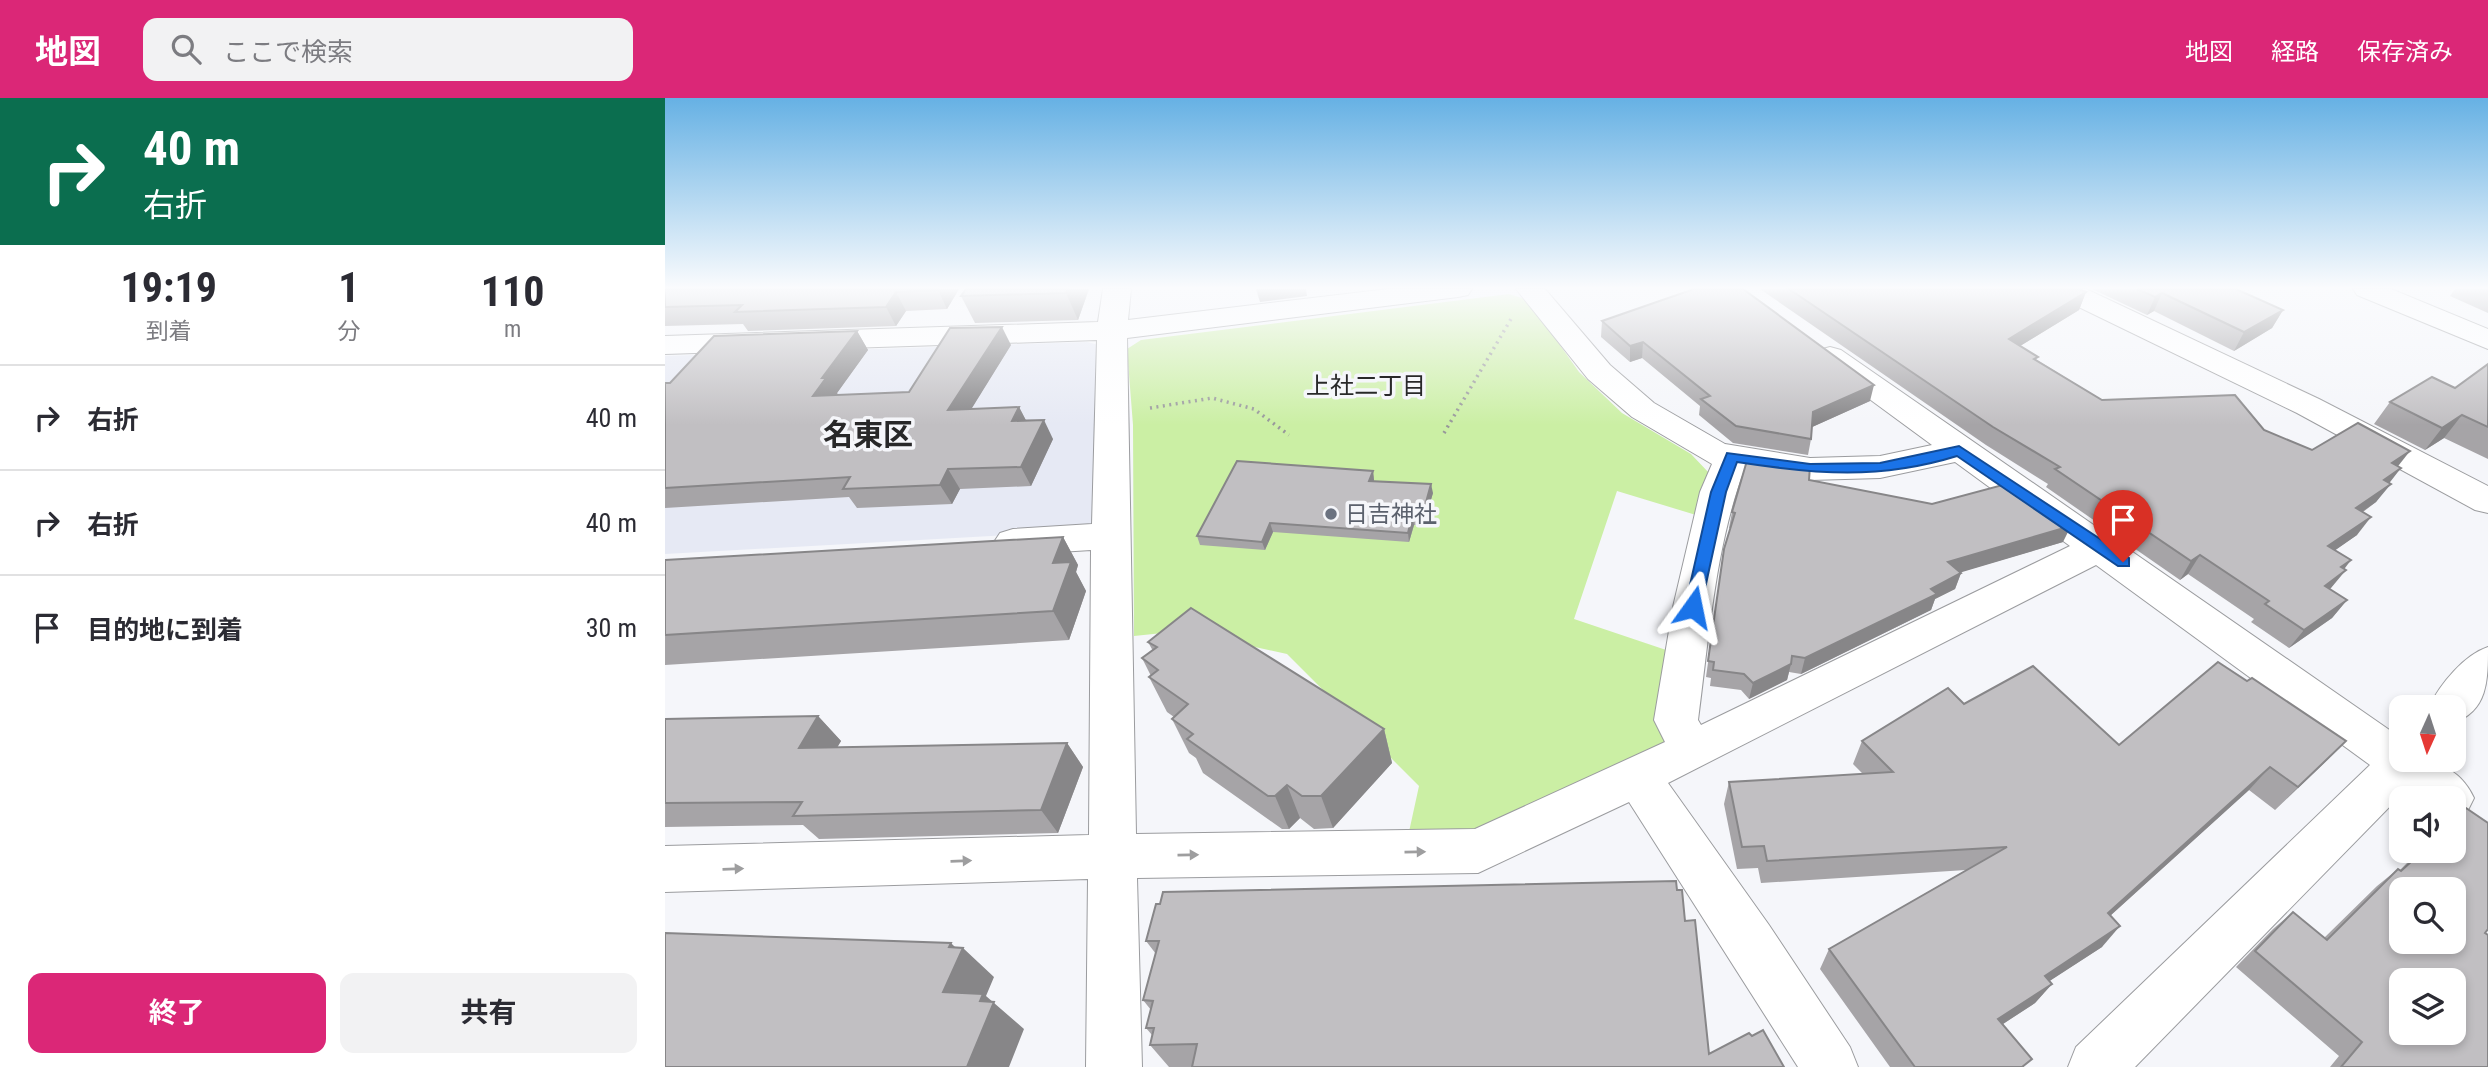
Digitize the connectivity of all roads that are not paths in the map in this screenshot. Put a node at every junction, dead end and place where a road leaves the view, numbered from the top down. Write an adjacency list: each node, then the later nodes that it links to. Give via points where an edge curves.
1 (986, 334): 6 (street)
2 (1112, 334): 10 (street)
3 (1567, 334): 8 (street, via 1599,372 1643,410 1716,454)
4 (2158, 334): 9 (street)
5 (1804, 337): 7 (street)
6 (665, 345)
7 (1959, 450): 8 (street, via 1880,467 1810,469); 12 (street)
8 (1732, 456): 16 (street, via 1718,492 1693,607 1676,720)
9 (2488, 501)
10 (1109, 536): 11 (street); 23 (street)
11 (985, 543)
12 (2102, 547): 15 (street); 16 (street)
13 (2488, 663): 14 (street)
14 (2460, 695)
15 (2389, 750)
16 (1691, 751): 19 (street)
17 (2393, 772): 27 (street)
18 (2418, 772): 20 (street)
19 (1639, 777): 23 (street, one-way to 19, via 1478,851); 26 (street)
20 (2436, 786)
21 (2466, 809): 22 (street)
22 (2488, 825)
23 (1112, 856): 24 (street, one-way to 23); 25 (street)
24 (665, 869)
25 (1114, 1067)
26 (1831, 1067)
27 (2096, 1067)

